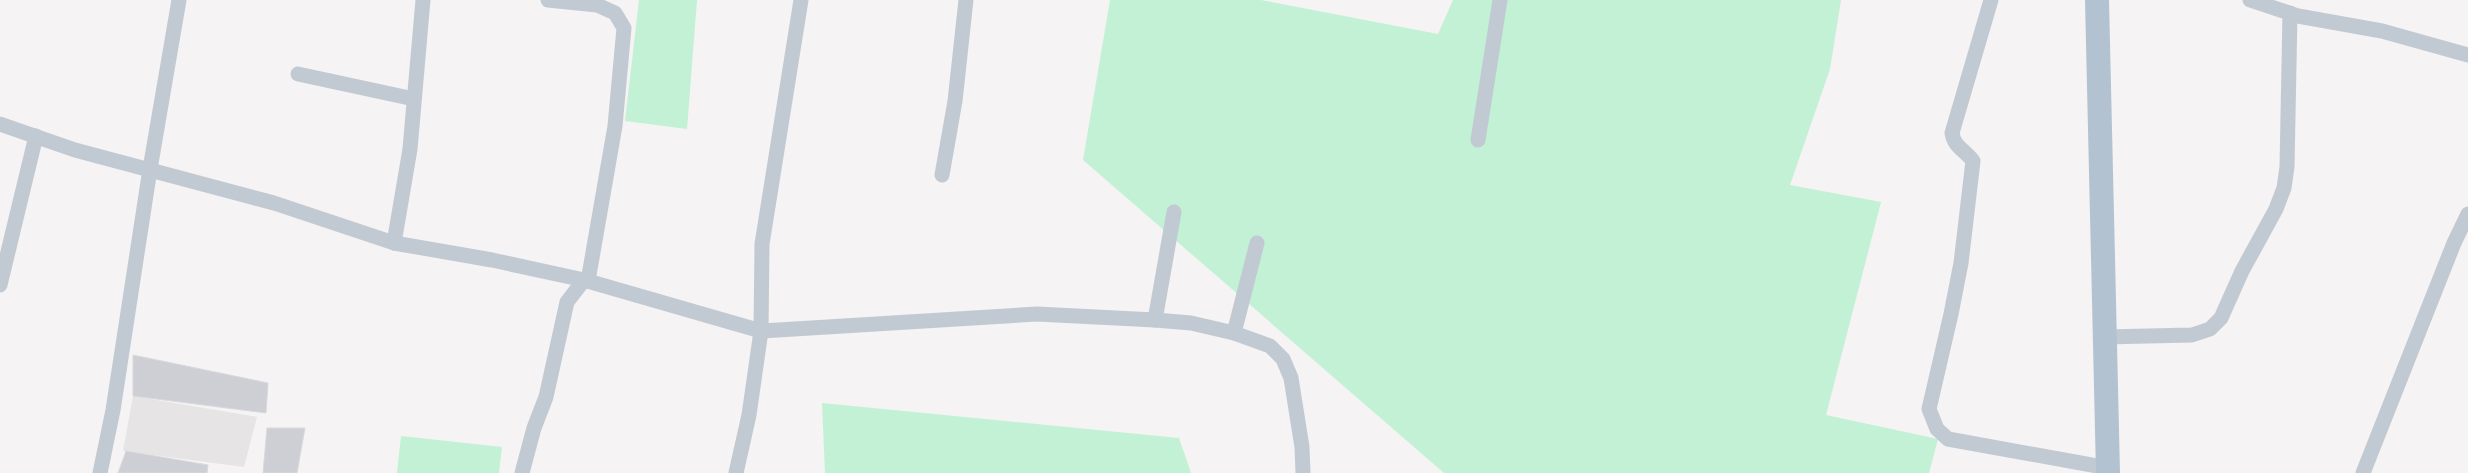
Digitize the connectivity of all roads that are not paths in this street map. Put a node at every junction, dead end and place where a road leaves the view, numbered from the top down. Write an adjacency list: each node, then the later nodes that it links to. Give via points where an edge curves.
1 (179, 0): 17 (street)
2 (423, 0): 13 (street)
3 (548, 0): 23 (street, via 597,5 615,13 624,28 615,126)
4 (801, 0): 26 (street, via 762,244)
5 (966, 0): 18 (street, via 955,101)
6 (1500, 0): 16 (street)
7 (1991, 0): 29 (street, via 1952,133 1953,141 1973,161 1959,272 1929,409 1937,429 1948,438)
8 (2097, 0): 28 (main road)
9 (2250, 0): 10 (street)
10 (2290, 13): 11 (street, via 2382,31); 28 (street, via 2284,188 2221,318 2210,329 2192,335)
11 (2468, 55)
12 (298, 74): 13 (street)
13 (414, 99): 21 (street, via 410,148)
14 (0, 124): 15 (street)
15 (36, 136): 17 (street, via 74,150); 24 (street)
16 (1478, 140)
17 (150, 169): 21 (street, via 274,203); 30 (street, via 113,410)
18 (942, 175)
19 (1174, 212): 25 (street)
20 (2468, 214): 34 (street)
21 (394, 243): 23 (street)
22 (1257, 243): 27 (street)
23 (586, 281): 26 (street); 31 (street, via 567,302 546,397)
24 (0, 285)
25 (1155, 320): 26 (street, via 1037,314); 27 (street)
26 (761, 331): 32 (street, via 749,415)
27 (1234, 333): 33 (street, via 1270,346 1283,360 1291,378)
28 (2104, 337): 29 (main road)
29 (2108, 471)
30 (100, 473)
31 (522, 473)
32 (736, 473)
33 (1303, 473)
34 (2363, 473)

